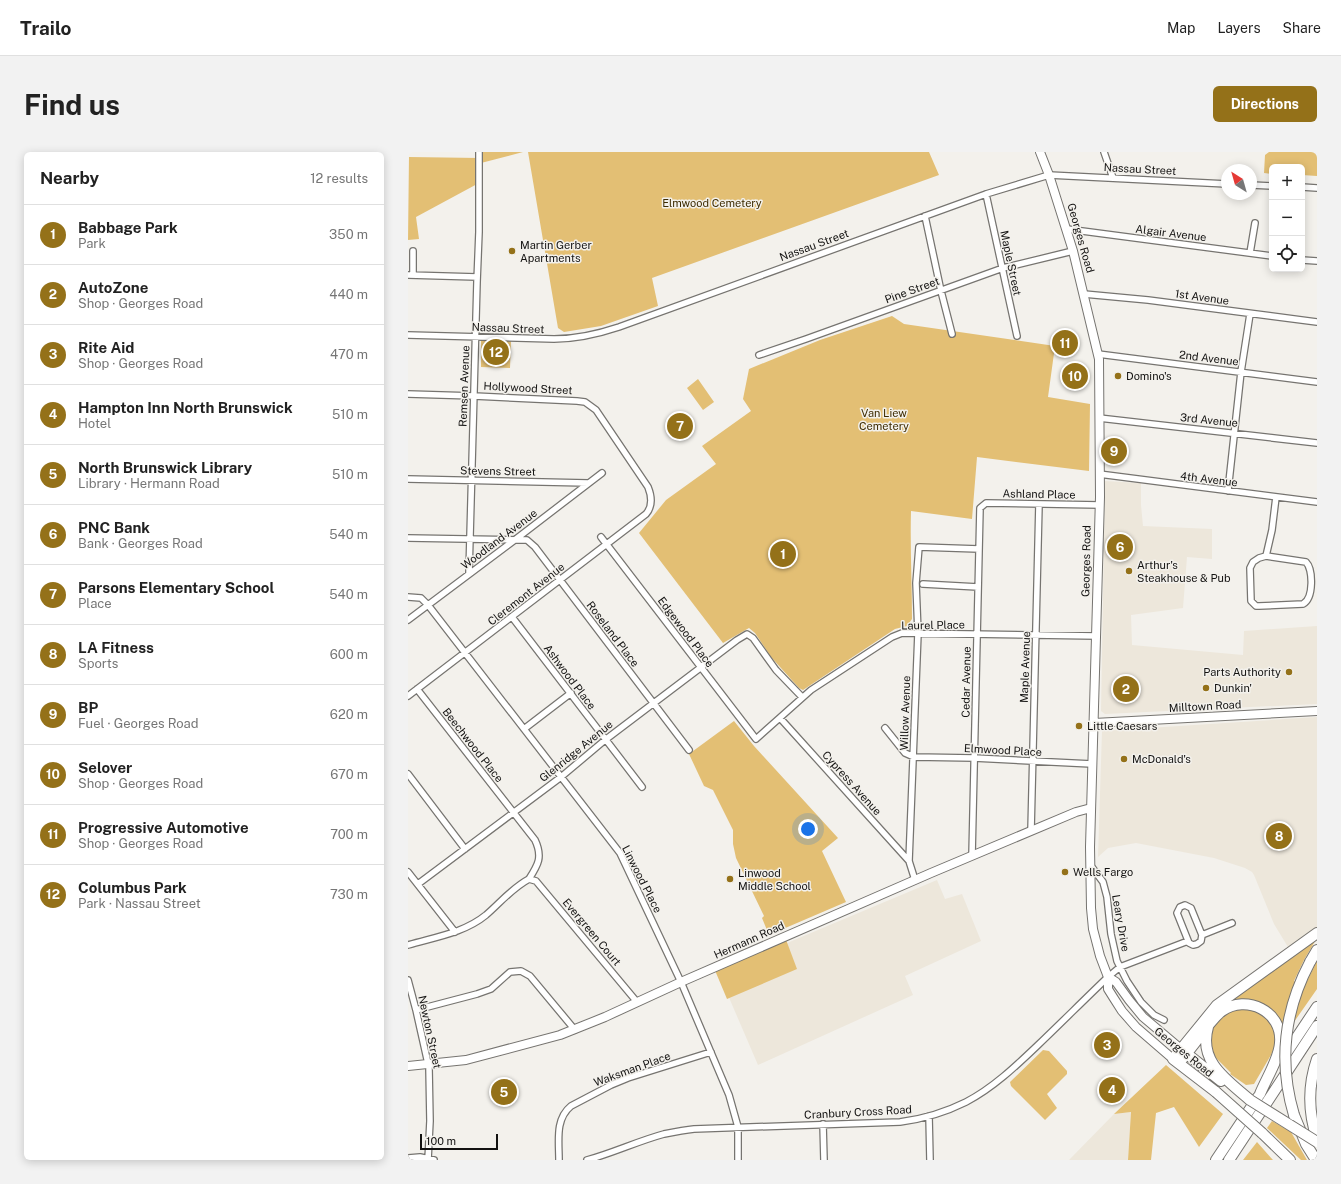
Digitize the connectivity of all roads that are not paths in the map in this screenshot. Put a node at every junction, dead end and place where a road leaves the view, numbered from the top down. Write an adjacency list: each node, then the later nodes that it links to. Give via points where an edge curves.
1 (479, 152): 23 (street, Remsen Avenue)
2 (1040, 152): 4 (street, Georges Road)
3 (1104, 152): 5 (street)
4 (1049, 175): 5 (street, Nassau Street); 11 (street, Nassau Street); 14 (street, Georges Road)
5 (1113, 178): 6 (street, Nassau Street)
6 (1221, 184)
7 (1257, 185): 8 (street)
8 (1269, 186)
9 (1305, 187): 10 (street)
10 (1317, 188)
11 (986, 194): 12 (street, Nassau Street); 21 (street, Maple Street)
12 (925, 216): 24 (street); 30 (street, Nassau Street, via 594,335 568,339)
13 (1255, 223): 17 (street)
14 (1067, 229): 16 (street, Georges Road); 17 (street, Algair Avenue)
15 (413, 251): 22 (street)
16 (1073, 251): 21 (street, Pine Street); 25 (street, Georges Road)
17 (1250, 253): 18 (street, Algair Avenue)
18 (1269, 256)
19 (1305, 260): 20 (street)
20 (1317, 261)
21 (1003, 268): 24 (street, Pine Street); 31 (street, Maple Street)
22 (410, 275): 23 (street)
23 (477, 277): 30 (street, Remsen Avenue)
24 (941, 290): 28 (street); 33 (street, Pine Street)
25 (1084, 294): 26 (street, 1st Avenue); 32 (street, Georges Road)
26 (1250, 314): 27 (street, 1st Avenue); 34 (street)
27 (1317, 322)
28 (952, 334)
29 (408, 335): 30 (street, Nassau Street)
30 (476, 336): 37 (street, Remsen Avenue)
31 (1017, 336)
32 (1098, 354): 34 (street, 2nd Avenue); 38 (street, Georges Road)
33 (758, 355)
34 (1241, 372): 35 (street, 2nd Avenue); 39 (street)
35 (1317, 382)
36 (408, 394): 37 (street, Hollywood Street)
37 (474, 396): 44 (street, Remsen Avenue); 49 (street, Hollywood Street, via 585,402 596,410 648,487)
38 (1099, 418): 39 (street, 3rd Avenue); 42 (street, Georges Road)
39 (1235, 432): 40 (street, 3rd Avenue); 46 (street)
40 (1317, 443)
41 (602, 473): 45 (street, Woodland Avenue)
42 (1099, 474): 46 (street, 4th Avenue); 51 (street, Georges Road)
43 (408, 479): 44 (street, Stevens Street)
44 (472, 480): 45 (street, Stevens Street); 56 (street, Remsen Avenue)
45 (588, 483): 55 (street, Woodland Avenue)
46 (1228, 491): 47 (street, 4th Avenue)
47 (1276, 497): 48 (street, 4th Avenue); 59 (street)
48 (1317, 502)
49 (651, 503): 57 (street, Cleremont Avenue, via 646,514)
50 (1039, 504): 51 (street, Ashland Place); 52 (street, Ashland Place, via 986,504); 70 (street, Maple Avenue)
51 (1100, 505): 71 (street, Georges Road)
52 (980, 508): 58 (street, Cedar Avenue)
53 (601, 537): 57 (street, Edgewood Place)
54 (408, 538): 56 (street)
55 (516, 539): 56 (street); 60 (street, Woodland Avenue); 61 (street, Roseland Place, via 527,540 535,547)
56 (470, 540): 60 (street, Remsen Avenue)
57 (606, 544): 61 (street, Cleremont Avenue); 73 (street, Edgewood Place)
58 (979, 549): 63 (street, Cedar Avenue); 68 (street, Willow Avenue, via 918,547)
59 (1266, 556): 59 (street, via 1309,564 1311,594 1307,602 1259,606 1253,604 1250,568 1253,562)
60 (469, 574): 65 (street, Woodland Avenue)
61 (560, 580): 66 (street, Cleremont Avenue); 78 (street, Roseland Place)
62 (923, 584): 63 (street)
63 (978, 587): 69 (street, Cedar Avenue)
64 (408, 597): 65 (street, via 420,598)
65 (428, 605): 67 (street, Woodland Avenue); 72 (street, Linwood Place)
66 (512, 617): 72 (street, Cleremont Avenue); 75 (street, Ashwood Place)
67 (408, 620)
68 (918, 633): 69 (street, Laurel Place); 77 (street, Laurel Place, via 902,633 892,637); 87 (street, Willow Avenue)
69 (977, 634): 70 (street, Laurel Place); 88 (street, Cedar Avenue)
70 (1036, 635): 71 (street, Laurel Place); 89 (street, Maple Avenue)
71 (1097, 636): 81 (street, Georges Road)
72 (465, 653): 74 (street, Cleremont Avenue); 83 (street, Linwood Place)
73 (701, 667): 77 (street, Glenridge Avenue, via 747,634); 78 (street, Glenridge Avenue); 84 (street, Edgewood Place)
74 (418, 689): 76 (street, Cleremont Avenue); 95 (street, Beechwood Place)
75 (571, 693): 83 (street); 85 (street, Ashwood Place)
76 (408, 696)
77 (802, 697): 80 (street, Laurel Place)
78 (653, 704): 85 (street, Glenridge Avenue); 86 (street, Roseland Place)
79 (1317, 711): 81 (street, Milltown Road)
80 (780, 718): 84 (street, Laurel Place); 99 (street, Cypress Avenue)
81 (1094, 723): 90 (street, Georges Road)
82 (885, 728): 87 (street, via 905,753)
83 (524, 729): 92 (street, Linwood Place)
84 (756, 739)
85 (606, 740): 92 (street, Glenridge Avenue); 93 (street, Ashwood Place)
86 (688, 750)
87 (914, 757): 88 (street, Elmwood Place); 99 (street, Willow Avenue)
88 (974, 758): 89 (street, Elmwood Place); 98 (street, Cedar Avenue)
89 (1032, 761): 90 (street, Elmwood Place); 96 (street, Maple Avenue)
90 (1092, 764): 94 (street, Georges Road)
91 (408, 774): 97 (street)
92 (561, 777): 95 (street, Glenridge Avenue); 115 (street, Linwood Place, via 620,853)
93 (642, 787)
94 (1091, 808): 96 (street, Hermann Road); 100 (street, Georges Road)
95 (513, 812): 97 (street, Glenridge Avenue); 102 (street, via 539,848 537,868)
96 (1031, 831): 98 (street, Hermann Road)
97 (465, 849): 104 (street, Glenridge Avenue)
98 (972, 856): 103 (street, Hermann Road)
99 (910, 861): 103 (street, Willow Avenue)
100 (1090, 864): 112 (street, Leary Drive, via 1103,882 1111,934); 113 (street, Georges Road, via 1093,929)
101 (408, 872): 104 (street)
102 (529, 879): 106 (street, via 518,885 485,915); 116 (street, Evergreen Court, via 536,881)
103 (915, 880): 115 (street, Hermann Road)
104 (418, 884): 106 (street)
105 (1232, 923): 108 (street)
106 (455, 932): 110 (street)
107 (1317, 933): 123 (highway, via 1218,1005)
108 (1202, 935): 109 (street, Cranbury Cross Road, via 1201,941 1197,944 1193,945); 109 (street, via 1191,908 1182,906 1177,913)
109 (1188, 941): 112 (street, Cranbury Cross Road)
110 (408, 945)
111 (1317, 950): 149 (highway, bridge, via 1295,995 1286,1036 1285,1062 1294,1115)
112 (1120, 967): 113 (street, Cranbury Cross Road); 119 (street, Leary Drive, via 1142,1002 1154,1015)
113 (1108, 977): 123 (street, Georges Road, via 1116,982 1143,1017); 126 (street, Georges Road, via 1108,989 1122,1011 1142,1034); 131 (street, Cranbury Cross Road, via 1016,1066 984,1092 957,1106)
114 (408, 980): 118 (street, Newton Street)
115 (681, 982): 116 (street, Hermann Road); 124 (street, Linwood Place)
116 (637, 1002): 122 (street, Hermann Road)
117 (1317, 1007): 130 (highway)
118 (416, 1010): 122 (street, via 491,989 510,972 521,971 530,976); 127 (street, Newton Street)
119 (1164, 1020)
120 (1209, 1025): 123 (highway); 129 (highway, via 1206,1039 1208,1053); 130 (highway, via 1220,1012 1238,1004 1258,1007 1273,1019 1280,1032 1280,1048)
121 (1317, 1026): 132 (highway)
122 (575, 1030): 127 (street, Hermann Road, via 466,1060)
123 (1184, 1051): 126 (highway); 129 (highway, Georges Road)
124 (711, 1052): 134 (street, Linwood Place, via 730,1095); 140 (street, Waksman Place, via 628,1078 571,1106 560,1122)
125 (1317, 1059): 135 (highway, via 1310,1103)
126 (1176, 1061): 137 (highway, Georges Road, bridge, via 1216,1092 1262,1133)
127 (429, 1064): 128 (street, Hermann Road); 139 (street, Newton Street)
128 (408, 1066)
129 (1224, 1080): 136 (highway, bridge, via 1250,1100)
130 (1260, 1094): 145 (highway)
131 (929, 1116): 133 (street, Cranbury Cross Road, via 900,1122); 144 (street)
132 (1258, 1117): 146 (highway); 147 (highway)
133 (823, 1124): 134 (street, Cranbury Cross Road); 143 (street)
134 (738, 1127): 141 (street, Cranbury Cross Road, via 694,1129 664,1134); 142 (street, Linwood Place)
135 (1317, 1139)
136 (1317, 1142)
137 (1282, 1155): 148 (highway, Georges Road)
138 (408, 1158): 139 (street, via 414,1156)
139 (430, 1160)
140 (559, 1160)
141 (588, 1160)
142 (738, 1160)
143 (824, 1160)
144 (930, 1160)
145 (1216, 1160)
146 (1229, 1160)
147 (1236, 1160)
148 (1290, 1160)
149 (1316, 1160)

